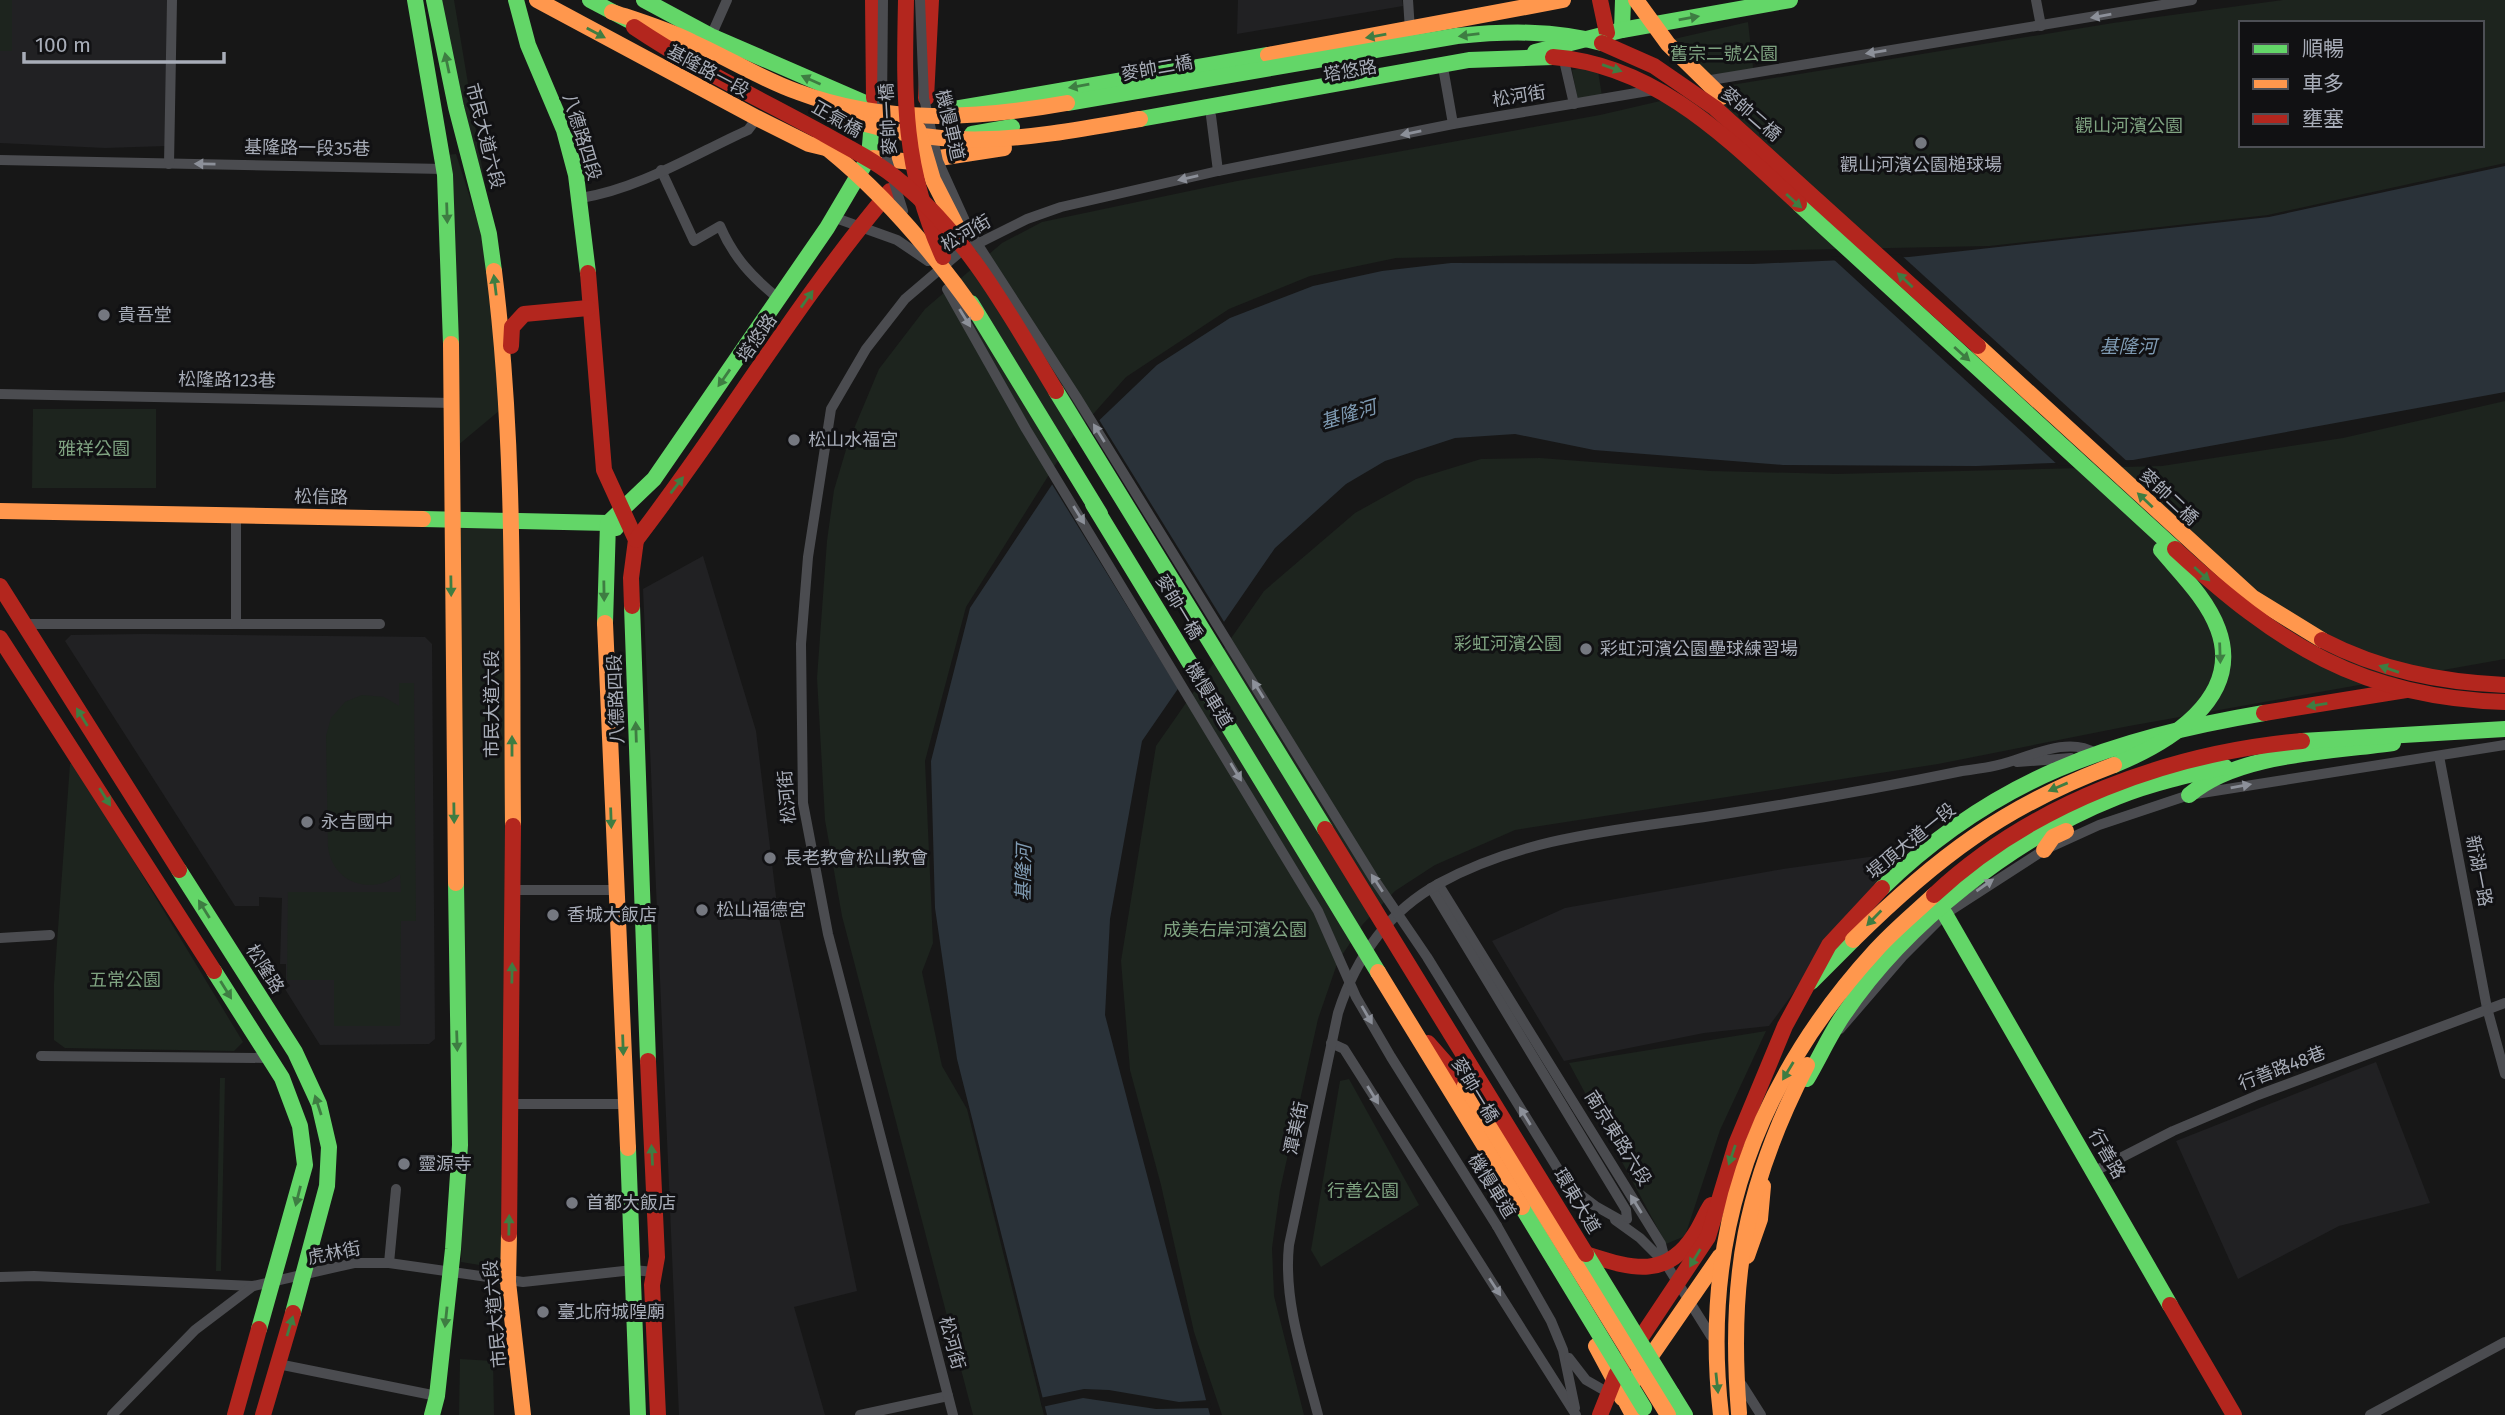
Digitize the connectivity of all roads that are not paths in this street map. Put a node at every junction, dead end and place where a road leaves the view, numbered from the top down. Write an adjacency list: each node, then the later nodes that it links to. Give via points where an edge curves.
1 (172, 0): 40 (street)
2 (415, 0): 41 (main road)
3 (434, 0): 54 (main road, 市民大道六段, one-way to 3, via 489,234)
4 (516, 0): 44 (main road, 八德路四段, via 528,45 564,130)
5 (537, 0): 34 (main road, 基隆路一段, one-way to 34)
6 (584, 0): 37 (main road, via 816,122)
7 (644, 0): 27 (main road, 基隆路一段)
8 (727, 0): 27 (street)
9 (873, 0): 31 (main road, 塔悠路)
10 (883, 0): 118 (street, 機慢車道, one-way to 118, bridge, via 882,108 887,160 903,211 1026,429 1318,911 1356,997 1497,1226 1552,1321)
11 (908, 0): 103 (main road, 麥帥一橋, bridge, via 919,141 954,224); 122 (main road, 麥帥一橋, bridge, via 906,141 925,223 1559,1268)
12 (920, 0): 102 (street, 機慢車道, one-way to 12, bridge, via 1561,1174 971,234 938,161 924,99)
13 (930, 0): 32 (main road)
14 (1408, 0): 25 (street)
15 (1563, 0): 25 (main road, 塔悠路)
16 (1600, 0): 26 (main road)
17 (1623, 0): 26 (main road)
18 (1636, 0): 36 (main road, bridge, via 1668,44 1736,110)
19 (1790, 0): 26 (main road, 塔悠路, one-way to 19)
20 (2036, 0): 23 (street)
21 (2192, 0): 23 (street, 松河街, one-way to 23)
22 (598, 4): 24 (main road, 正氣橋, bridge); 36 (main road, 麥帥二橋, one-way to 22, bridge, via 1694,89 1646,61 1610,46 1546,33 1467,35 1016,111 967,117 909,116 814,98 677,34); 49 (main road, 正氣橋, bridge, via 669,52 886,170 945,223)
23 (2041, 26): 30 (street, 松河街, one-way to 30)
24 (646, 29): 28 (main road, 麥帥二橋, bridge, via 672,33 813,106 861,125 941,142 1038,137 1469,60); 51 (main road, 正氣橋, bridge, via 664,48 758,101 848,165 900,213)
25 (1410, 30): 32 (main road, 塔悠路, one-way to 32)
26 (1614, 32): 28 (main road, 塔悠路)
27 (711, 36): 31 (main road, 基隆路一段, one-way to 27)
28 (1565, 51): 29 (main road, 塔悠路); 30 (street); 39 (main road, via 1533,44 1490,46 1012,127 967,135); 57 (main road, 麥帥二橋, one-way to 57, bridge, via 1643,79 1709,122)
29 (1444, 73): 33 (main road, 塔悠路); 35 (street)
30 (1574, 104): 35 (street, 松河街)
31 (874, 106): 32 (main road, 基隆路一段); 37 (main road, 塔悠路)
32 (924, 115): 39 (main road)
33 (1211, 116): 39 (main road, 塔悠路); 43 (street)
34 (757, 118): 37 (main road, 基隆路一段, via 809,144); 42 (street, via 748,130)
35 (1453, 124): 43 (street, 松河街, one-way to 43)
36 (1754, 141): 69 (main road, 麥帥二橋, one-way to 36, bridge, via 2410,676 2345,655 2252,597)
37 (869, 157): 39 (main road, 塔悠路); 45 (main road, 塔悠路)
38 (0, 160): 40 (street, 基隆路一段35巷)
39 (913, 162): 46 (main road, 塔悠路)
40 (169, 164): 41 (street, 基隆路一段35巷, one-way to 40)
41 (444, 169): 53 (main road, one-way to 53)
42 (661, 170): 44 (street, via 615,192); 48 (street, via 694,241 720,226 743,267)
43 (1218, 171): 47 (street, 松河街, one-way to 47, via 1027,219 959,253)
44 (581, 198): 50 (main road, 八德路四段)
45 (833, 217): 46 (street); 48 (main road, 塔悠路)
46 (860, 226): 47 (street, via 897,240 923,256); 62 (main road, 塔悠路, one-way to 46)
47 (936, 272): 124 (street, 松河街, via 905,299 866,349 831,409 808,557 799,722 803,803 822,909)
48 (779, 299): 55 (main road, 塔悠路, one-way to 55, via 654,479)
49 (1001, 301): 87 (main road, 麥帥一橋, bridge)
50 (588, 308): 54 (main road, via 524,314 515,319 510,329); 55 (main road, 八德路四段, via 604,470)
51 (976, 313): 89 (main road, 麥帥一橋, bridge)
52 (0, 394): 53 (street, 松隆路123巷)
53 (453, 403): 59 (main road)
54 (508, 426): 60 (main road, 市民大道六段)
55 (620, 510): 61 (main road, 塔悠路); 62 (main road, 八德路四段)
56 (0, 511): 58 (main road, 松信路)
57 (2137, 514): 70 (main road, 麥帥二橋, one-way to 70, bridge, via 2223,593 2307,654 2362,678 2417,694); 85 (main road, one-way to 85, bridge, via 2208,608 2219,631 2222,662 2214,691 2198,718 2175,736 2039,795 1990,824 1934,863)
58 (236, 515): 59 (main road, 松信路); 65 (street)
59 (453, 518): 60 (main road, 松信路); 107 (main road, one-way to 107, via 460,1145)
60 (510, 519): 61 (main road, 松信路); 80 (main road, 市民大道六段, one-way to 60)
61 (608, 523): 62 (main road, 松信路); 81 (main road, 八德路四段, one-way to 81, via 604,580)
62 (636, 540): 108 (main road, 八德路四段, one-way to 62, via 631,578)
63 (0, 586): 64 (main road, 松隆路)
64 (24, 624): 65 (street); 110 (main road, 松隆路, one-way to 64, via 327,1186 329,1147 319,1104 295,1052)
65 (236, 624): 66 (street)
66 (380, 624)
67 (0, 638): 93 (main road, one-way to 93)
68 (2505, 674): 73 (main road, 堤頂大道一段, one-way to 73, via 2178,728)
69 (2505, 685)
70 (2505, 702)
71 (2505, 727): 75 (main road); 141 (main road, one-way to 141, bridge, via 2450,735 2282,743 2156,768 2055,810 1999,843 1932,896 1853,975 1811,1032 1776,1091 1751,1147 1727,1229 1716,1292 1714,1333)
72 (2505, 743): 74 (street); 142 (main road, bridge, via 2290,754 2168,777 2067,818 1963,885 1864,981 1825,1033 1770,1144 1738,1260 1732,1338)
73 (2095, 753): 76 (main road, via 2120,775); 79 (street, 潭美街, via 2007,763 1828,797 1573,836 1502,856); 85 (main road, 堤頂大道一段, via 1993,802 1906,865 1829,945)
74 (2439, 756): 77 (street, one-way to 74); 88 (street, 新湖一路)
75 (2269, 760): 76 (main road, via 2208,769); 77 (main road, via 2196,784)
76 (2129, 793): 78 (main road, via 2112,809 2053,837); 90 (main road, via 2028,841 1970,883 1894,953 1847,1008)
77 (2189, 795): 78 (street, via 2111,820)
78 (2044, 850): 82 (street, one-way to 78)
79 (1434, 886): 91 (street, 潭美街, via 1389,919 1367,948 1348,982); 102 (street, 機慢車道, via 1626,1210 1627,1219 1622,1221); 105 (street, 南京東路六段, one-way to 79, via 1661,1244)
80 (513, 890): 81 (street); 96 (main road, 市民大道六段, one-way to 80)
81 (615, 890): 97 (main road, 八德路四段, one-way to 97)
82 (1945, 914): 90 (street); 98 (main road, 行善路)
83 (50, 934): 84 (street)
84 (0, 938)
85 (1811, 982): 101 (main road, 堤頂大道一段, one-way to 101, via 1761,1080)
86 (2505, 1003): 88 (street, 行善路48巷)
87 (1436, 1007): 95 (main road, bridge); 140 (main road, 環東大道, bridge)
88 (2487, 1008): 94 (street, 新湖一路); 98 (street, 行善路48巷, via 2258,1095)
89 (1406, 1018): 95 (main road, bridge); 138 (main road, bridge)
90 (1833, 1035): 99 (main road, via 1799,1094)
91 (1331, 1043): 125 (street, one-way to 125, via 1344,1049); 135 (street, 潭美街, via 1287,1267)
92 (41, 1056): 93 (street)
93 (269, 1058): 111 (main road, one-way to 111, via 282,1078 300,1126 305,1165)
94 (2505, 1074)
95 (1465, 1085): 139 (main road, bridge)
96 (511, 1104): 97 (street); 112 (main road, 市民大道六段, one-way to 96)
97 (626, 1104): 106 (main road, 八德路四段)
98 (2095, 1171): 144 (main road, 行善路)
99 (1764, 1173): 115 (main road, via 1743,1220); 121 (main road, via 1760,1219 1738,1282 1733,1316)
100 (396, 1189): 104 (street)
101 (1719, 1195): 105 (main road, via 1680,1254); 113 (main road, 堤頂大道一段, one-way to 113, via 1708,1237)
102 (1590, 1202): 105 (street, 機慢車道, via 1640,1238)
103 (1589, 1255): 105 (main road, via 1636,1268); 116 (main road)
104 (389, 1263): 107 (street, 虎林街); 110 (street, 虎林街, via 354,1263)
105 (1666, 1264): 113 (street, 南京東路六段)
106 (633, 1270): 108 (street, 虎林街); 112 (street, 虎林街); 131 (main road, 八德路四段)
107 (449, 1272): 112 (street, 虎林街); 123 (main road, one-way to 123)
108 (654, 1272): 132 (main road, 八德路四段)
109 (0, 1277): 114 (street)
110 (304, 1277): 111 (street, 虎林街); 120 (main road, 松隆路, one-way to 110)
111 (274, 1282): 114 (street, 虎林街); 127 (main road)
112 (508, 1282): 130 (main road, 市民大道六段)
113 (1678, 1285): 115 (street, 南京東路六段); 116 (main road, 堤頂大道一段)
114 (253, 1286): 126 (street, 虎林街, via 195,1330)
115 (1689, 1302): 119 (main road); 121 (street, 南京東路六段)
116 (1641, 1341): 119 (main road); 122 (main road, 堤頂大道一段)
117 (2505, 1342): 145 (street)
118 (1563, 1350): 122 (street, 機慢車道, via 1578,1373); 125 (street, 機慢車道)
119 (1653, 1358): 122 (main road); 140 (main road)
120 (278, 1364): 123 (street); 128 (main road, 松隆路)
121 (1741, 1383): 143 (street, 南京東路六段)
122 (1614, 1391): 136 (main road); 137 (main road)
123 (437, 1396): 129 (main road)
124 (948, 1396): 133 (street); 134 (street, 松河街)
125 (1576, 1414)
126 (112, 1415)
127 (235, 1415)
128 (263, 1415)
129 (432, 1415)
130 (523, 1415)
131 (638, 1415)
132 (658, 1415)
133 (860, 1415)
134 (953, 1415)
135 (1318, 1415)
136 (1600, 1415)
137 (1633, 1415)
138 (1648, 1415)
139 (1668, 1415)
140 (1687, 1415)
141 (1721, 1415)
142 (1739, 1415)
143 (1761, 1415)
144 (2234, 1415)
145 (2370, 1415)

